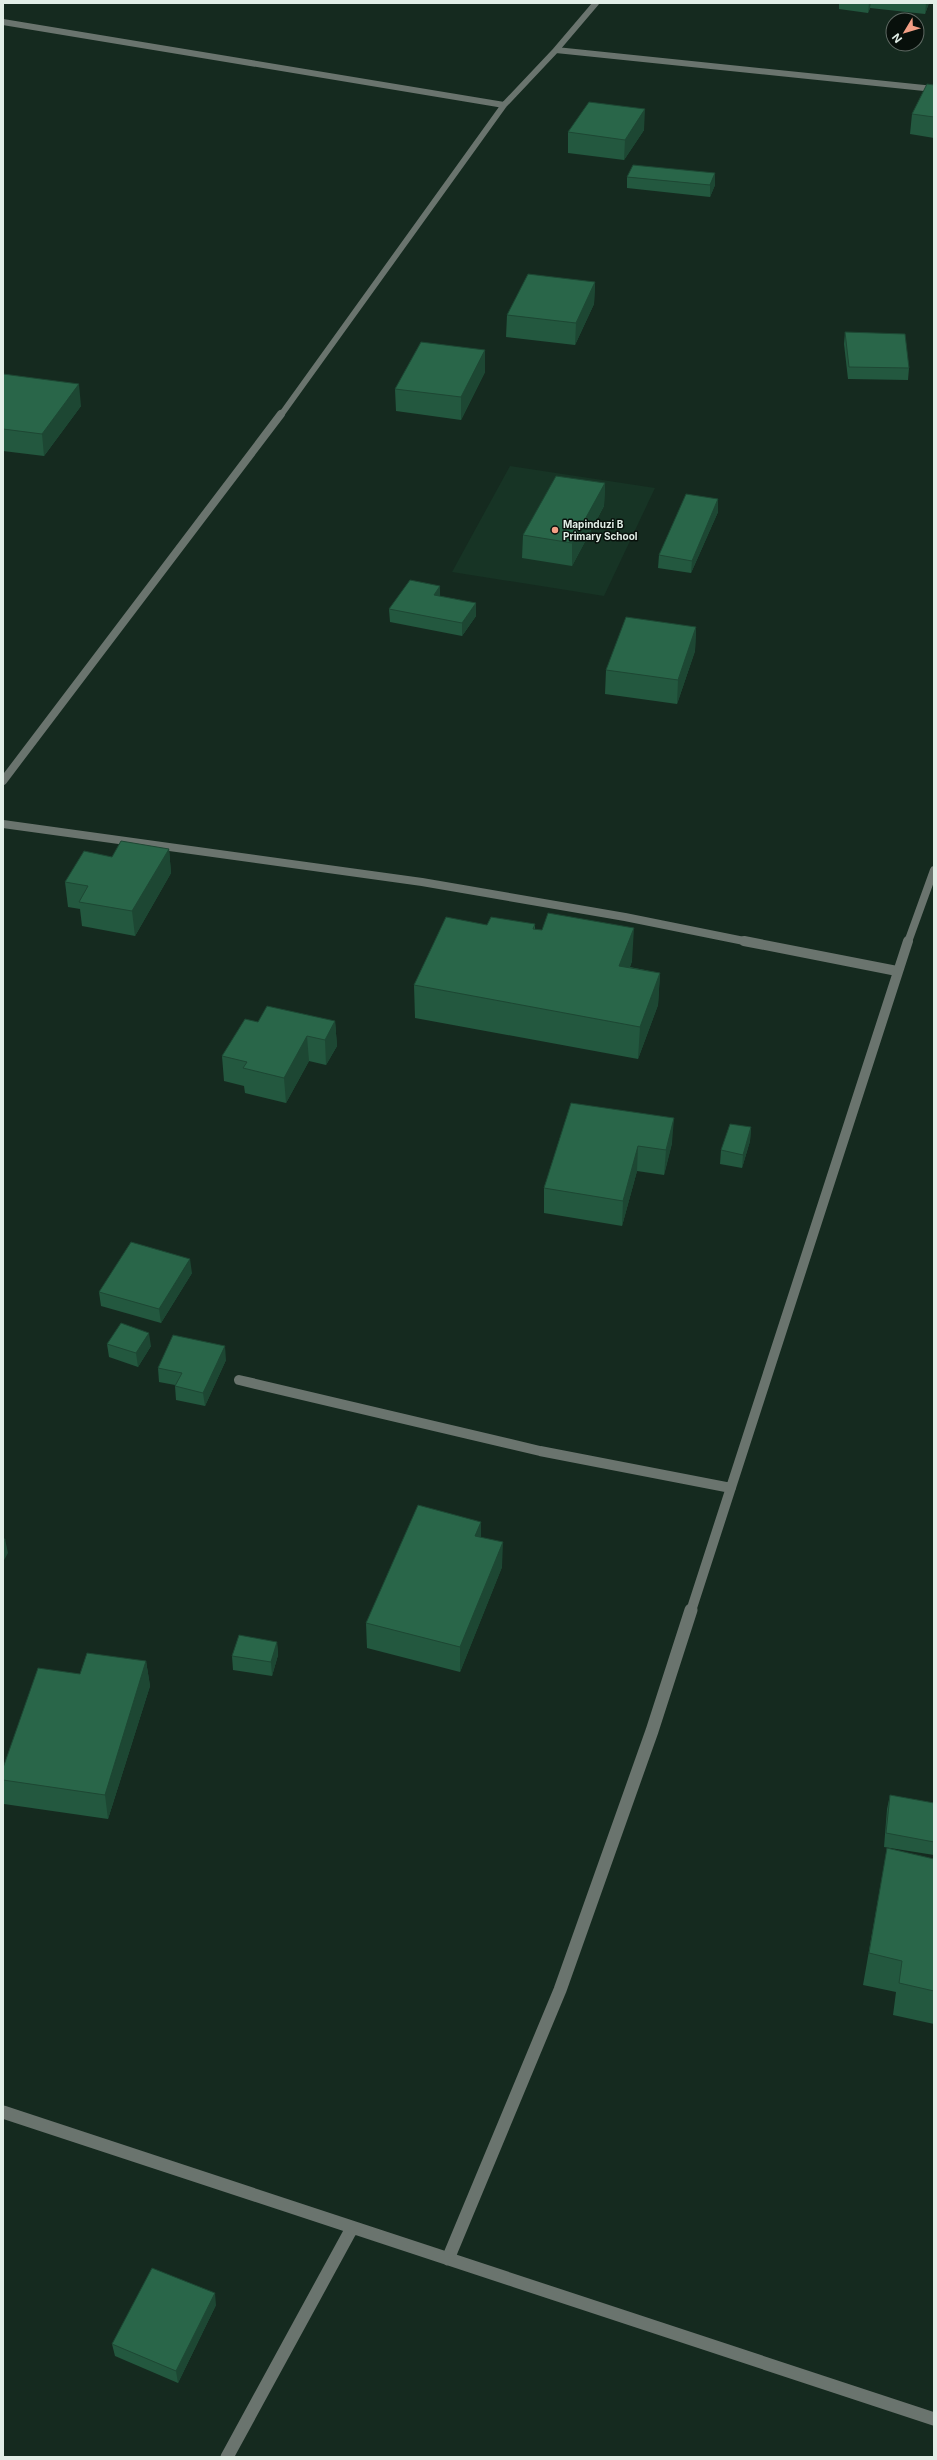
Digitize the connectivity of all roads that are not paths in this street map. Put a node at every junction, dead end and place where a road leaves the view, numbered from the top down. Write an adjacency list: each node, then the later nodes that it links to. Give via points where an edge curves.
1 (596, 3): 3 (street)
2 (3, 22): 5 (street)
3 (556, 50): 4 (street); 5 (street)
4 (934, 89)
5 (504, 105): 6 (street, via 304,384)
6 (3, 781)
7 (3, 824): 9 (street, via 422,882 625,917)
8 (934, 870): 9 (street)
9 (897, 971): 11 (street)
10 (239, 1380): 11 (street, via 540,1451)
11 (731, 1488): 14 (street, via 652,1730 560,1990)
12 (3, 2112): 13 (street)
13 (352, 2228): 14 (street); 16 (street)
14 (448, 2259): 15 (street)
15 (934, 2419)
16 (227, 2457)

